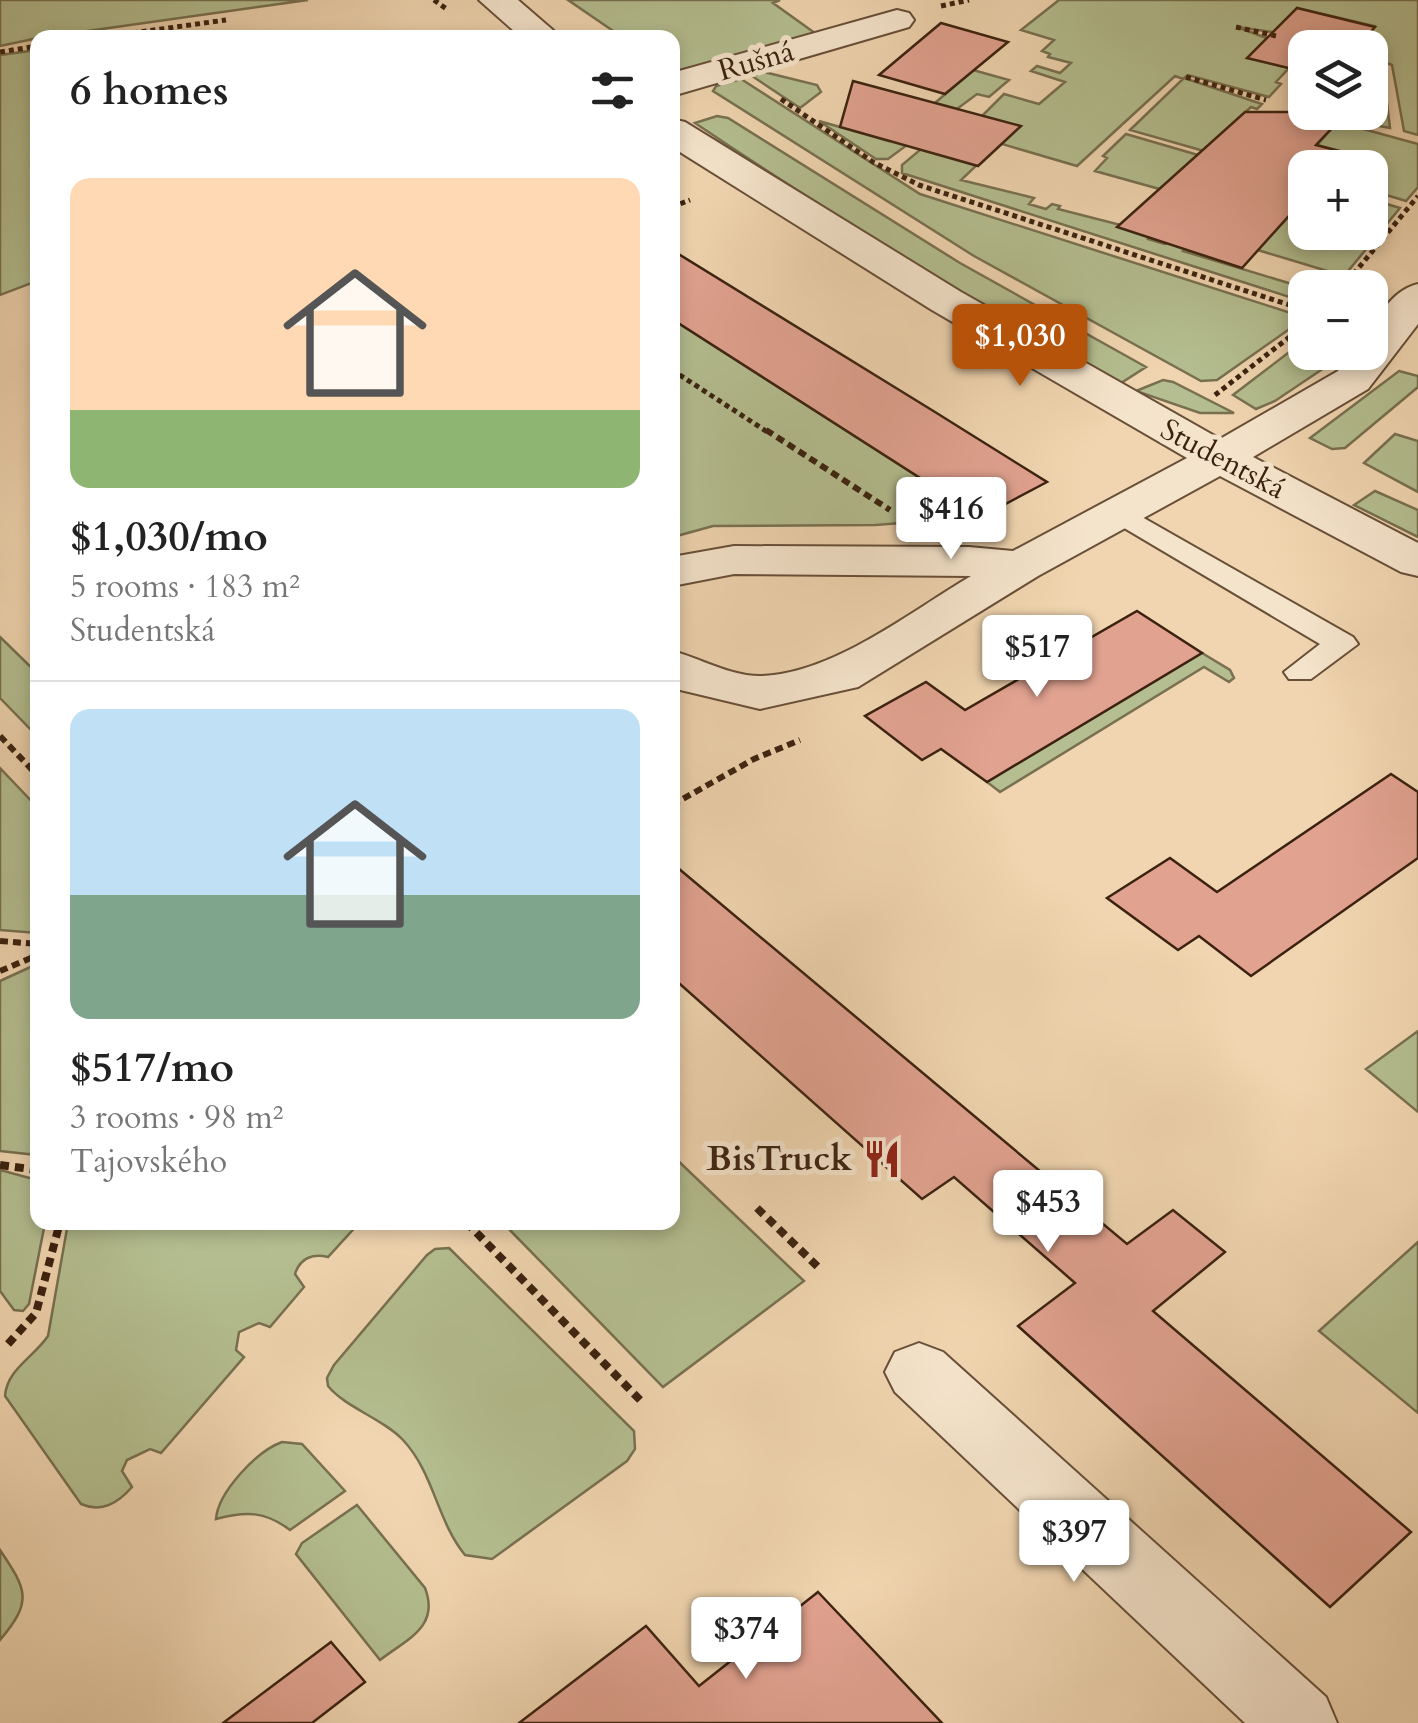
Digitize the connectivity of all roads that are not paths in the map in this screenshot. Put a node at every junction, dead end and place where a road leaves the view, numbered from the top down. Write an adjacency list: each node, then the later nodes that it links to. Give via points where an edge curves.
1 (496, 0): 3 (street)
2 (897, 20): 4 (street, Rušná)
3 (535, 30)
4 (680, 83)
5 (680, 135): 7 (street, Studentská, via 872,259)
6 (1418, 296): 7 (street, via 1352,380)
7 (1220, 458): 8 (street); 9 (street, Studentská)
8 (1119, 513): 10 (street); 12 (lane, via 1342,644)
9 (1418, 562)
10 (1021, 566): 11 (street, via 734,560); 13 (street, via 840,676 760,693)
11 (680, 570)
12 (1300, 672)
13 (680, 674)
14 (920, 1372): 15 (street)
15 (1299, 1723)

